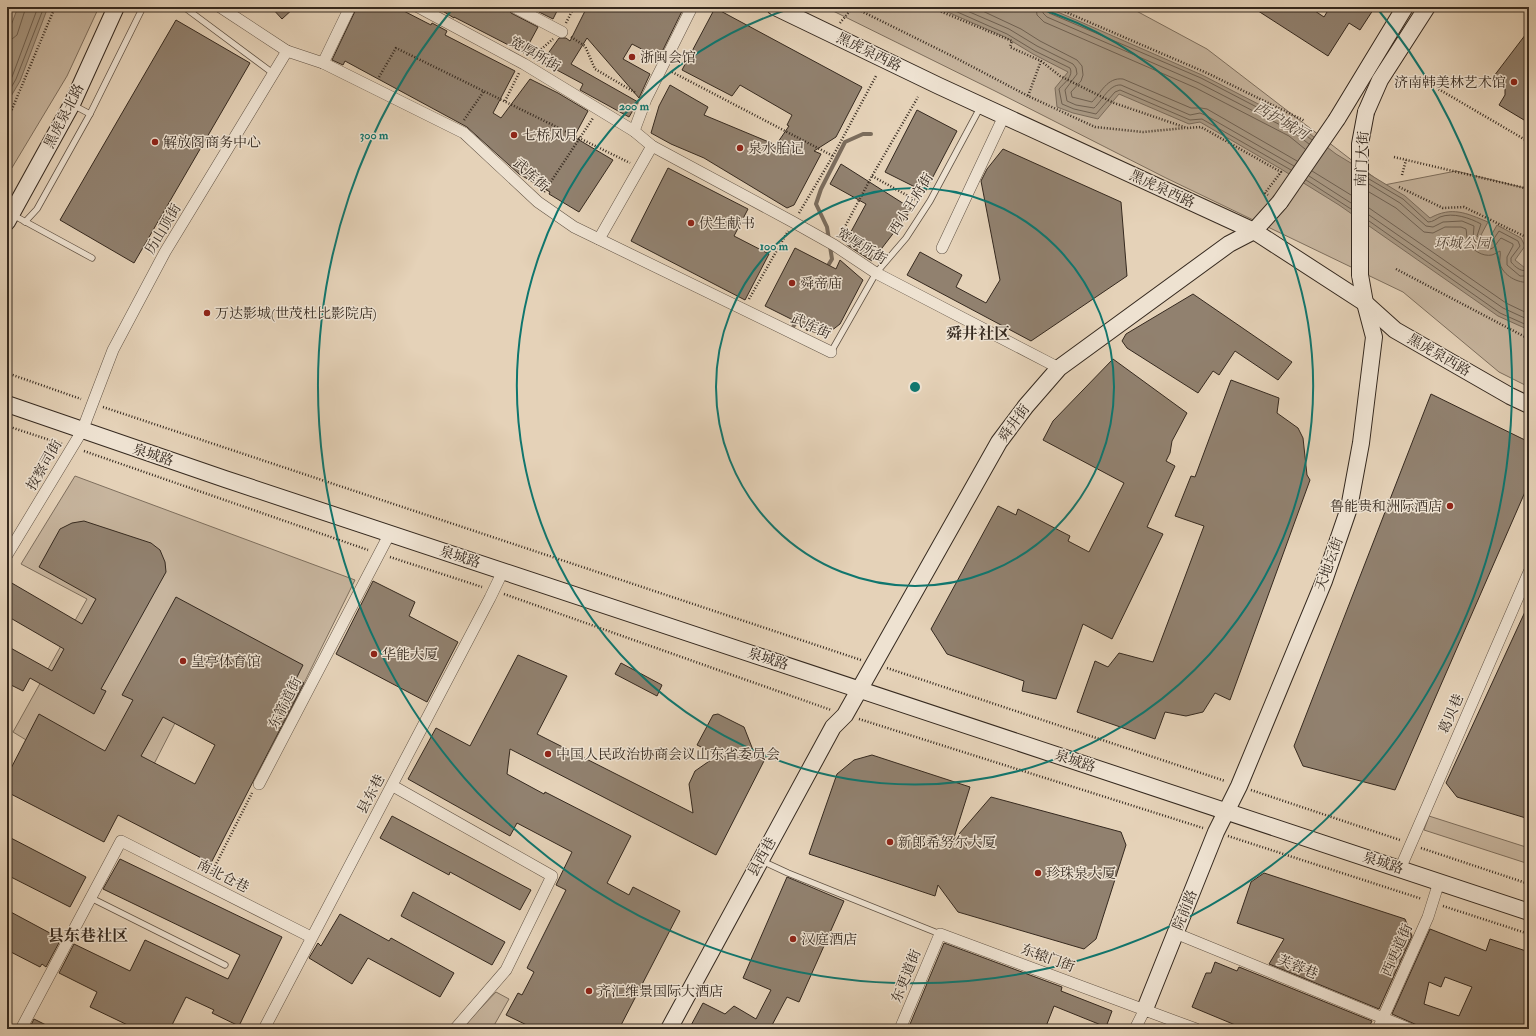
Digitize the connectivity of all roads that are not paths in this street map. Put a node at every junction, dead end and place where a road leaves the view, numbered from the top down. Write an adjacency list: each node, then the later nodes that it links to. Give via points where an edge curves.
1 (116, 7): 16 (main road, 黑虎泉北路)
2 (143, 7): 18 (lane)
3 (184, 7): 15 (lane)
4 (220, 7): 13 (street, 武库街)
5 (350, 7): 14 (street)
6 (418, 7): 20 (street, 宽厚所街, via 524,64)
7 (514, 7): 12 (street)
8 (692, 7): 20 (street, via 646,99)
9 (775, 7): 17 (main road, 黑虎泉西路)
10 (1405, 7): 23 (main road, bridge, via 1337,119 1280,202)
11 (1427, 7): 28 (main road, 南门大街, bridge, via 1380,80 1366,112 1360,144 1360,274)
12 (562, 32)
13 (287, 51): 14 (street, 武库街); 15 (street, 历山顶街)
14 (323, 63): 24 (street, 武库街, via 464,133 538,202 574,227)
15 (274, 74): 33 (street, 历山顶街, via 165,252 114,350)
16 (72, 104): 18 (lane); 22 (main road, 黑虎泉北路)
17 (981, 106): 19 (main road, 黑虎泉西路); 27 (lane, 西小王府街, via 927,206 906,238)
18 (90, 114): 22 (lane, via 37,209)
19 (1004, 116): 23 (main road, 黑虎泉西路); 25 (street)
20 (634, 131): 21 (street, 宽厚所街)
21 (652, 146): 24 (street); 27 (street, 宽厚所街, via 820,237)
22 (15, 219): 26 (lane)
23 (1254, 231): 28 (main road, 黑虎泉西路); 30 (main road, 舜井街, via 1229,244)
24 (599, 239): 29 (street, 武库街)
25 (942, 248)
26 (92, 258)
27 (876, 273): 29 (lane, 西小王府街); 30 (street, 宽厚所街)
28 (1365, 303): 32 (main road, 黑虎泉西路, via 1395,330); 41 (main road, 天地坛街, via 1374,337 1361,443 1349,508 1324,581)
29 (830, 352)
30 (1059, 368): 38 (main road, 舜井街, via 999,442)
31 (7, 404): 33 (main road, 泉城路)
32 (1529, 406)
33 (82, 431): 34 (main road, 泉城路); 35 (street, 按察司街)
34 (390, 533): 36 (main road, 泉城路); 39 (street, 东箭道街)
35 (7, 555)
36 (503, 571): 38 (main road, 泉城路); 40 (street, 县东巷)
37 (1529, 572): 43 (street, 葛贝巷)
38 (859, 689): 41 (main road, 泉城路); 42 (main road, 县西巷, via 845,715 833,727)
39 (259, 784)
40 (392, 786): 49 (street, 县东巷); 55 (street, via 552,876 506,970)
41 (1227, 811): 43 (main road, 泉城路); 47 (main road, 院前路)
42 (760, 860): 48 (lane); 56 (main road, 县西巷)
43 (1400, 869): 44 (main road, 泉城路)
44 (1439, 882): 46 (main road, 泉城路); 52 (street, 西更道街, via 1428,917)
45 (91, 898): 49 (street, 南北仓巷, via 121,841); 50 (lane); 53 (street)
46 (1529, 912)
47 (1175, 933): 51 (main road, 院前路); 52 (street, 芙蓉巷)
48 (940, 934): 51 (street, 东辕门街); 57 (street, 东更道街)
49 (311, 937): 54 (street, 县东巷)
50 (225, 964)
51 (1145, 1010): 58 (street); 59 (street, 东辕门街)
52 (1383, 1018): 60 (street, 西更道街); 61 (street, 芙蓉巷)
53 (21, 1029)
54 (264, 1029)
55 (455, 1029)
56 (669, 1029)
57 (900, 1029)
58 (1135, 1029)
59 (1196, 1029)
60 (1378, 1029)
61 (1410, 1029)

